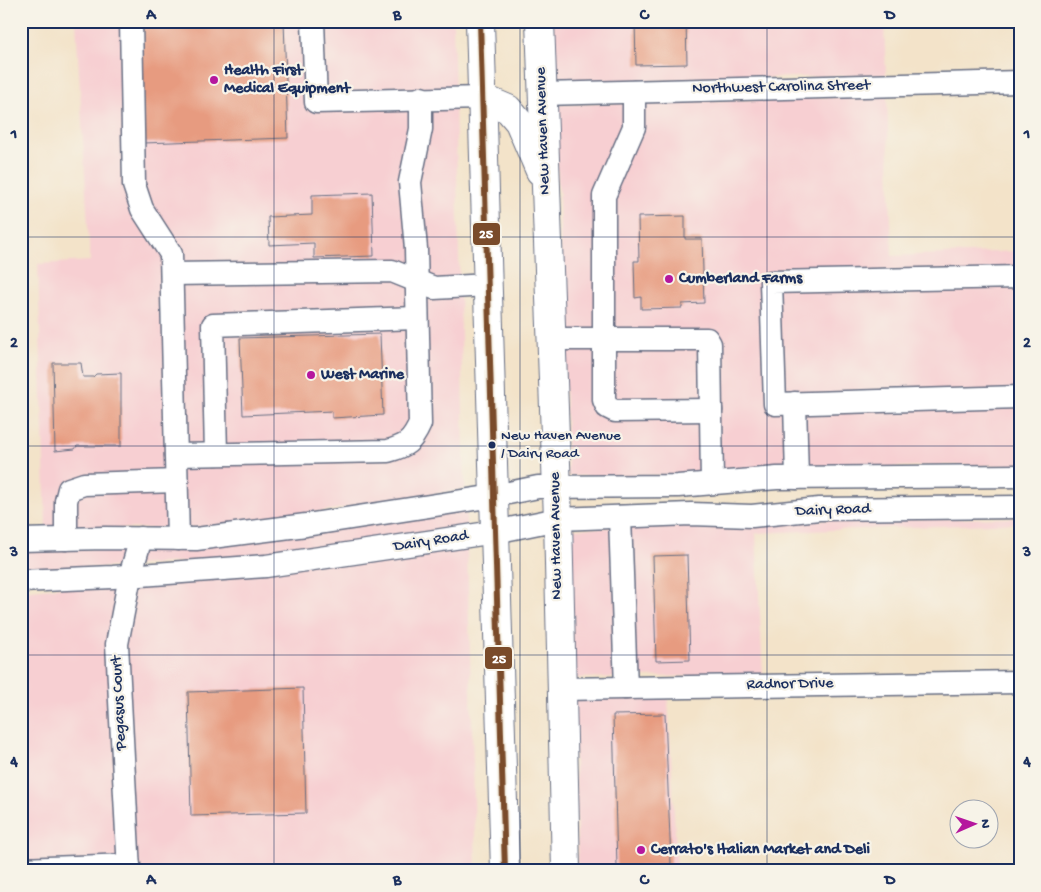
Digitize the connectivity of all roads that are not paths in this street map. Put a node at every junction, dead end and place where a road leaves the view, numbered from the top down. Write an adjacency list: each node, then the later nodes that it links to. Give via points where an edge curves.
1 (131, 21): 11 (street, via 134,185 142,209 171,254)
2 (313, 21): 8 (street, via 316,102)
3 (480, 21): 9 (main road)
4 (540, 21): 7 (main road, New Haven Avenue)
5 (1020, 82): 6 (street, Northwest Carolina Street)
6 (634, 92): 7 (street, Northwest Carolina Street); 16 (street, via 634,127 604,196)
7 (543, 94): 10 (main road, New Haven Avenue)
8 (421, 98): 9 (street); 13 (street, via 421,129 410,182)
9 (482, 98): 10 (main road, via 508,109 519,122); 14 (main road)
10 (546, 189): 17 (main road, New Haven Avenue)
11 (172, 274): 13 (street, via 392,271); 22 (street)
12 (1020, 277): 19 (street, via 771,282 775,404)
13 (416, 280): 14 (street, via 434,288); 15 (street)
14 (488, 285): 28 (main road)
15 (417, 318): 21 (street, via 420,424 404,447 388,451); 21 (street, via 214,325)
16 (604, 338): 17 (street); 20 (street, via 604,400 607,407 615,411); 20 (street, via 707,339 710,344)
17 (551, 339): 27 (main road, New Haven Avenue)
18 (1020, 397): 19 (street)
19 (795, 404): 24 (street)
20 (711, 410): 26 (street)
21 (216, 454): 22 (street)
22 (176, 455): 25 (street)
23 (1020, 476): 24 (street, Dairy Road)
24 (797, 478): 26 (street, Dairy Road)
25 (177, 481): 34 (street, via 84,484 69,488); 35 (street)
26 (712, 484): 27 (street, Dairy Road)
27 (556, 487): 28 (street, Dairy Road, via 538,487); 31 (main road, New Haven Avenue)
28 (494, 496): 32 (main road); 35 (street, Dairy Road, via 306,525)
29 (1020, 507): 30 (street, Dairy Road, via 819,509 752,516)
30 (620, 517): 31 (street, Dairy Road); 40 (street)
31 (558, 519): 32 (street, Dairy Road); 41 (main road, New Haven Avenue)
32 (495, 532): 37 (street, Dairy Road, via 266,566); 44 (main road)
33 (140, 538): 34 (street, Dairy Road); 35 (street, Dairy Road); 37 (street, Pegasus Court)
34 (66, 539): 36 (street, Dairy Road)
35 (178, 539)
36 (21, 540)
37 (130, 576): 38 (street, Dairy Road); 42 (street, Pegasus Court, via 117,644)
38 (21, 581)
39 (1020, 682): 40 (street, Radnor Drive)
40 (626, 688): 41 (street, Radnor Drive)
41 (561, 689): 45 (main road, New Haven Avenue)
42 (129, 868): 43 (street)
43 (21, 869)
44 (505, 871)
45 (566, 871)

